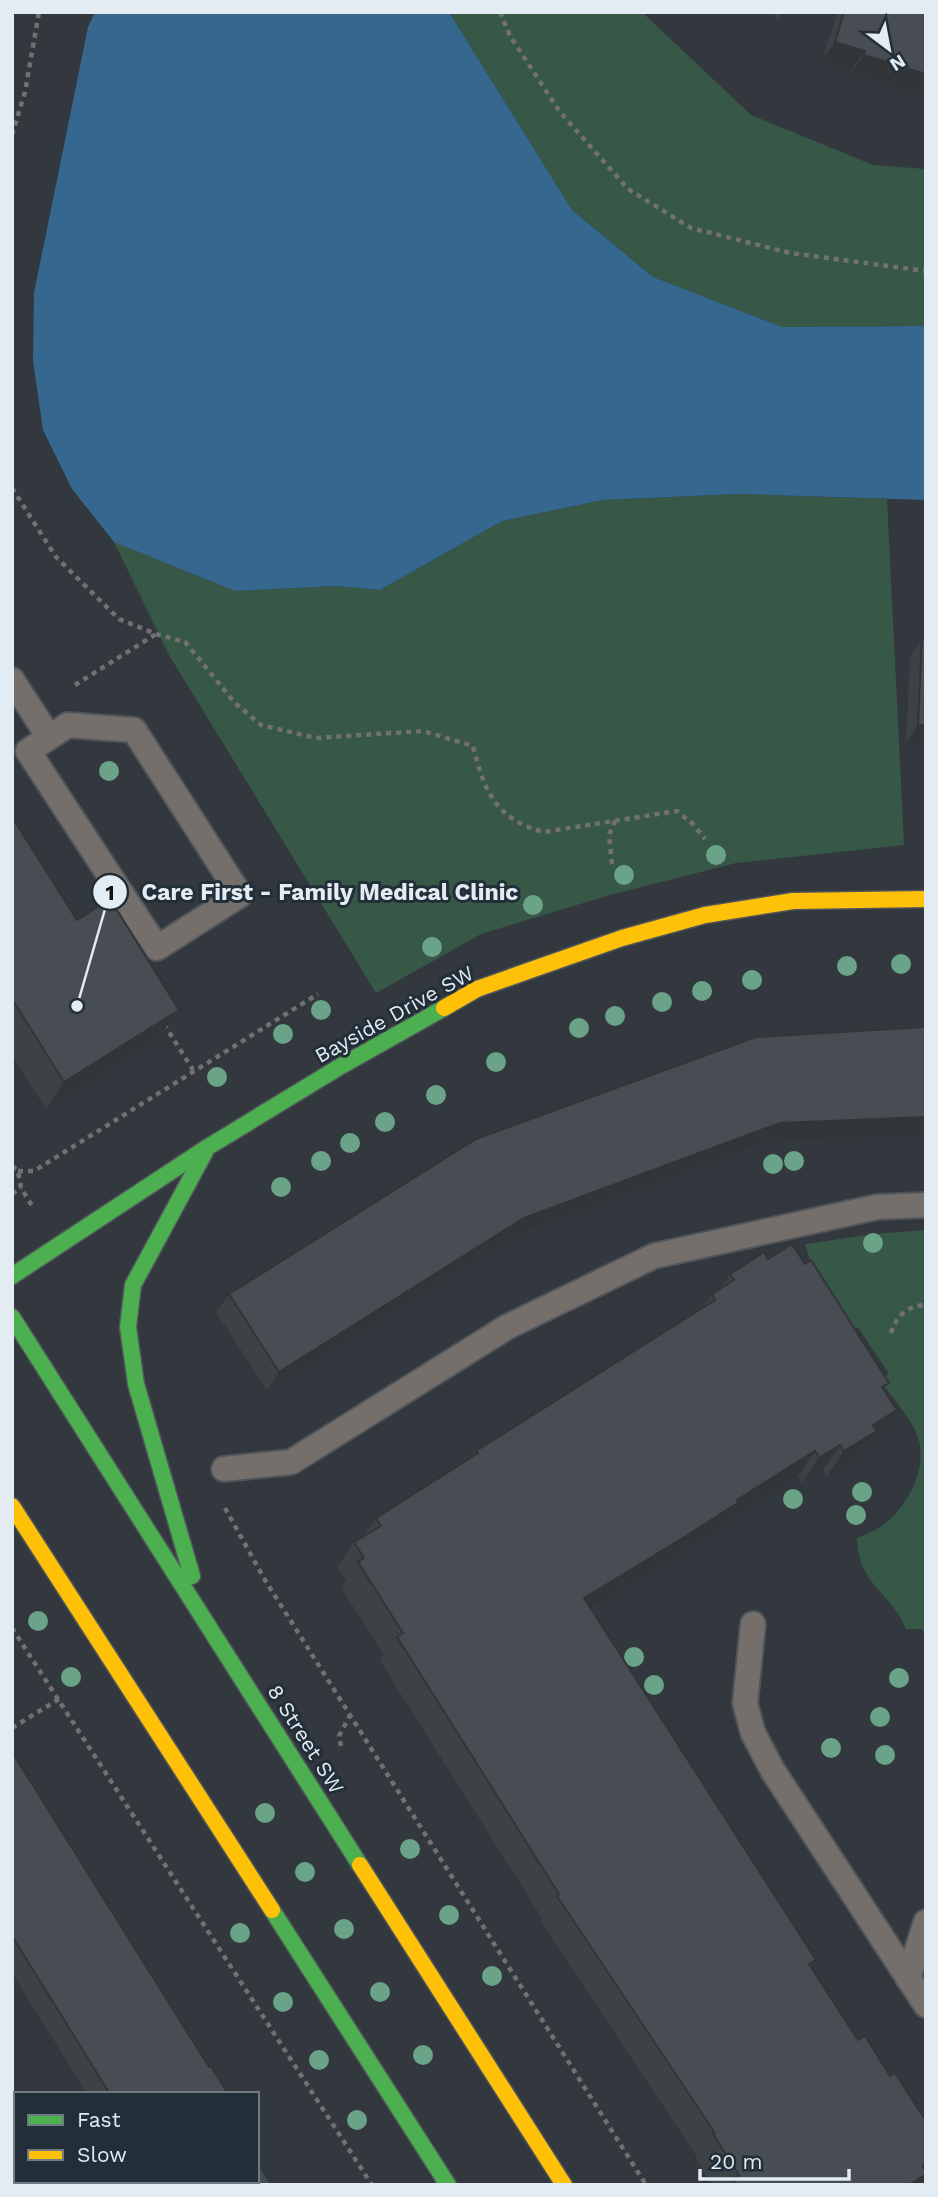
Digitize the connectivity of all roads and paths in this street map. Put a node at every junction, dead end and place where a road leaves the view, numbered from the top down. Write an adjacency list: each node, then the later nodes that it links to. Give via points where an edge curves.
1 (39, 12): 3 (path)
2 (500, 12): 4 (path, via 510,36 560,112 628,189 691,228 790,253)
3 (12, 135)
4 (926, 271)
5 (12, 488): 6 (path, via 56,557 119,619)
6 (156, 634): 8 (path); 10 (path, via 185,642 235,703 261,725 316,738 423,732 473,746 489,795 526,828 544,832)
7 (12, 680): 8 (lane)
8 (32, 712): 9 (lane)
9 (48, 737): 9 (lane, via 28,751 157,948 240,895 134,730 68,725)
10 (615, 820): 11 (path, via 677,811); 12 (path, via 609,835)
11 (705, 839)
12 (612, 864)
13 (926, 899): 17 (main road, Bayside Drive SW, via 793,901 705,915 622,938 477,989)
14 (318, 994): 16 (path)
15 (163, 1022): 16 (path)
16 (193, 1070): 19 (path, via 34,1171)
17 (208, 1147): 22 (main road, Bayside Drive SW); 29 (main road, via 133,1285 128,1327 136,1384)
18 (12, 1166): 19 (path)
19 (18, 1171): 20 (path, via 21,1188)
20 (12, 1194)
21 (926, 1205): 26 (lane, via 877,1207 654,1256 507,1327 290,1462)
22 (12, 1276)
23 (926, 1305): 25 (path, via 902,1313)
24 (12, 1317): 29 (main road, 8 Street SW)
25 (891, 1333)
26 (224, 1469)
27 (220, 1495): 33 (path, via 265,1580)
28 (12, 1506): 40 (main road)
29 (204, 1618): 41 (main road, 8 Street SW)
30 (753, 1624): 37 (lane, via 745,1703 753,1733)
31 (12, 1629): 32 (path)
32 (59, 1699): 34 (path); 39 (path)
33 (350, 1715): 35 (path, via 339,1736); 42 (path)
34 (12, 1728)
35 (341, 1746)
36 (926, 1922): 37 (lane)
37 (908, 1978): 38 (lane)
38 (926, 2005)
39 (372, 2185)
40 (448, 2185)
41 (564, 2185)
42 (646, 2185)

